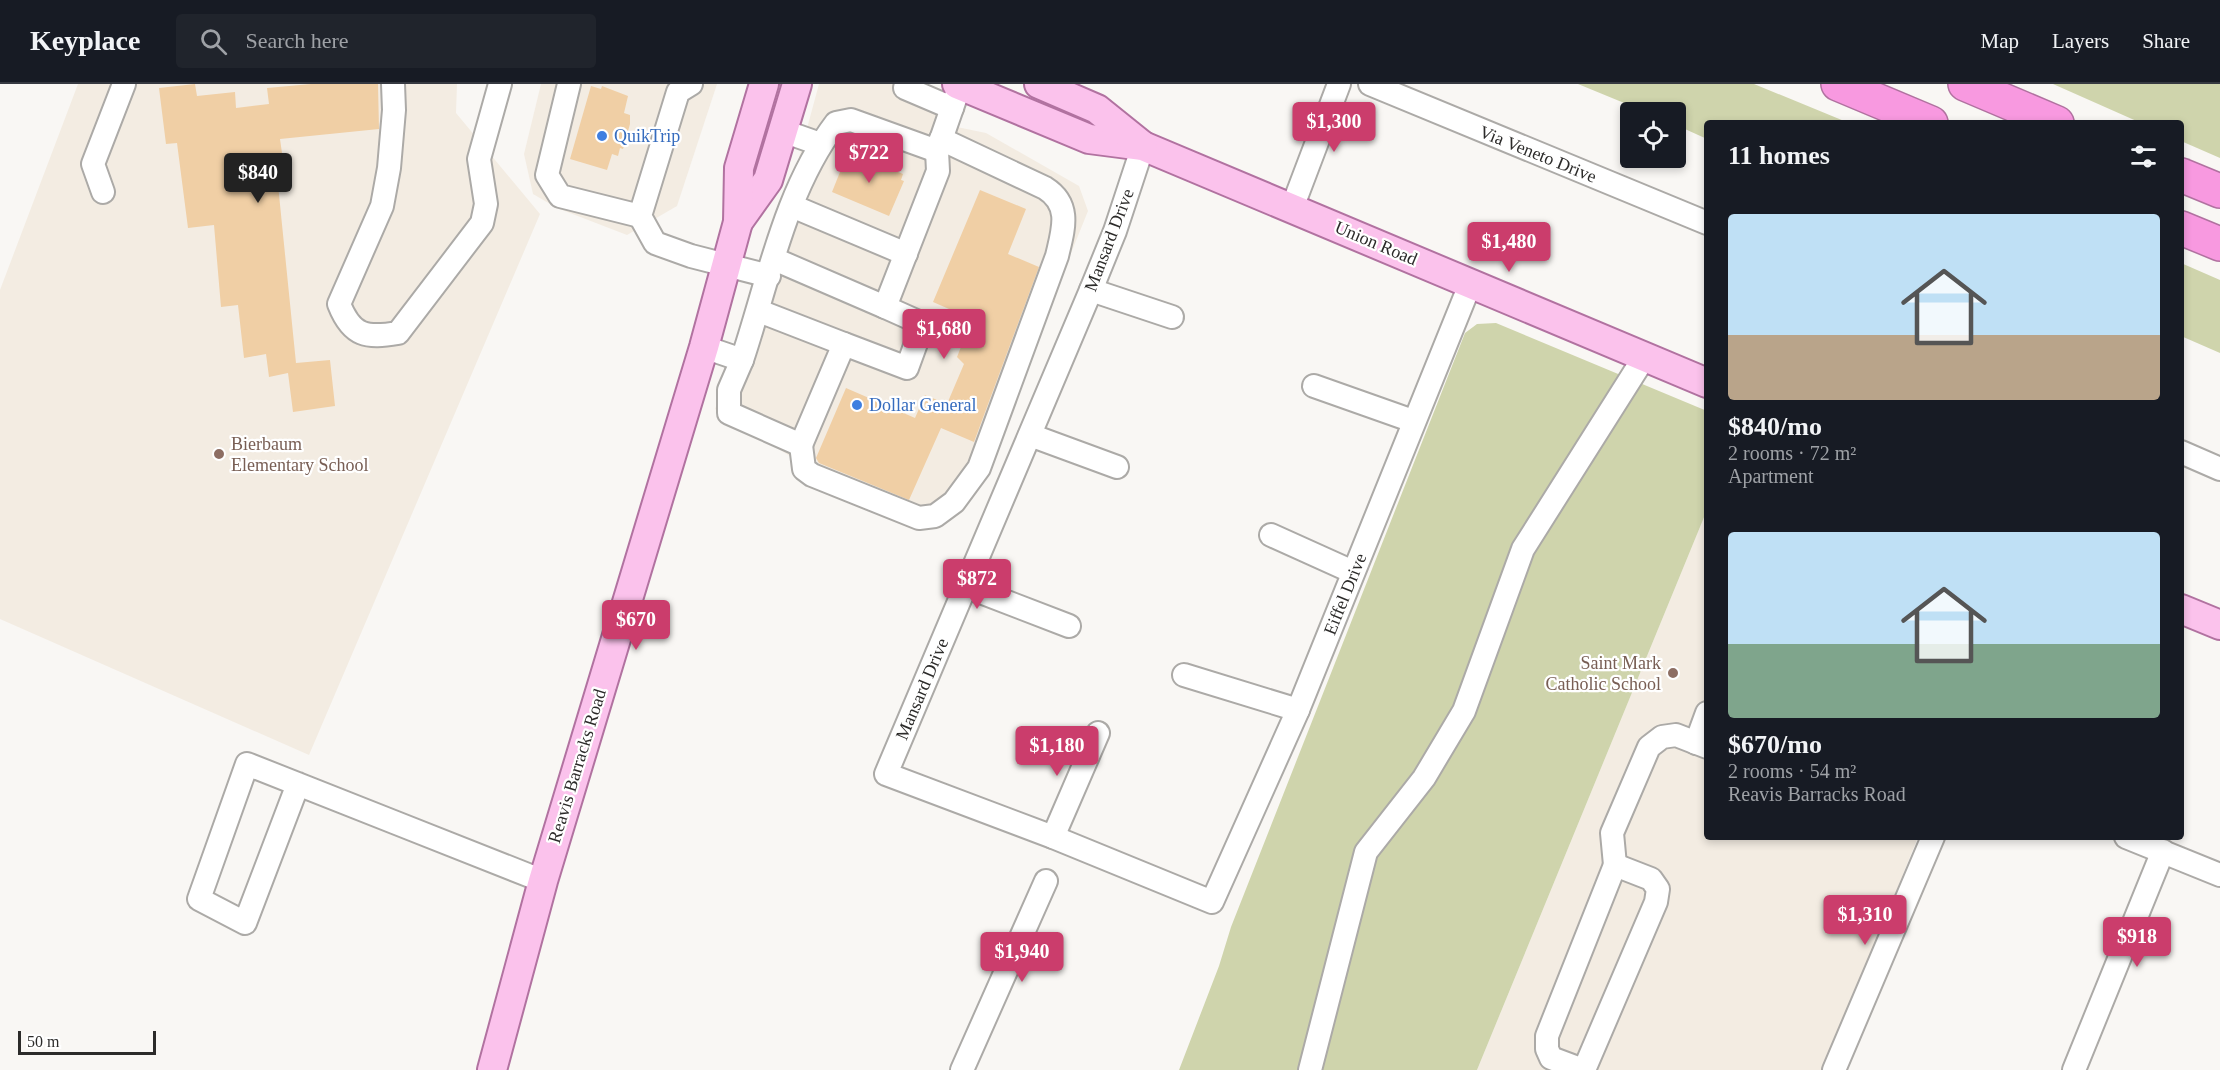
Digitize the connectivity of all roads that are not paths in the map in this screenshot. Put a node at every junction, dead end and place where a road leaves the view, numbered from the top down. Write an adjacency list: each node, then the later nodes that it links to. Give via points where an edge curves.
1 (124, 84): 23 (street, via 93,164)
2 (393, 84): 3 (street, via 392,133 382,206 339,304 345,320 373,337 398,333 482,223 486,204 479,159)
3 (500, 84)
4 (569, 84): 26 (street, via 547,175 560,196)
5 (691, 84): 26 (street, via 678,92)
6 (764, 84): 27 (main road, Reavis Barracks Road, via 739,168)
7 (797, 84): 17 (main road, Reavis Barracks Road)
8 (906, 84): 14 (street, via 905,88)
9 (1039, 84): 20 (main road, Union Road, via 1097,109)
10 (1339, 84): 25 (street)
11 (1370, 84): 28 (street, Via Veneto Drive)
12 (1838, 84): 15 (highway)
13 (1965, 84): 16 (highway)
14 (957, 92): 19 (street); 20 (main road, Union Road, via 1089,139)
15 (1924, 120)
16 (2050, 120)
17 (783, 131): 18 (street); 27 (main road, Reavis Barracks Road, via 768,180)
18 (820, 144): 19 (street, via 836,123 851,120); 24 (street)
19 (939, 145): 31 (street, via 938,171); 47 (street, via 1054,194 1066,220 1057,256 979,468 954,502 935,516 920,518 812,475 804,470)
20 (1143, 146): 25 (main road, Union Road); 35 (street, Mansard Drive)
21 (2184, 176): 22 (highway)
22 (2220, 191)
23 (103, 192)
24 (792, 206): 31 (street); 33 (street)
25 (1292, 208): 34 (main road, Union Road)
26 (640, 216): 32 (street, via 655,243)
27 (738, 222): 32 (main road, Reavis Barracks Road)
28 (1704, 222)
29 (2184, 229): 30 (highway)
30 (2220, 244)
31 (906, 254): 36 (street)
32 (726, 266): 33 (street); 40 (main road, Reavis Barracks Road)
33 (771, 267): 36 (street); 37 (street)
34 (1471, 282): 41 (main road, Union Road); 45 (street, Eiffel Drive)
35 (1091, 290): 38 (street); 46 (street, Mansard Drive)
36 (885, 307): 39 (street, via 923,324 907,368)
37 (759, 311): 39 (street); 42 (street)
38 (1172, 317)
39 (844, 344): 47 (street)
40 (704, 347): 42 (street); 69 (main road, Reavis Barracks Road)
41 (1645, 356): 43 (main road, Union Road); 74 (street, via 1523,549 1464,711 1424,778 1366,852)
42 (742, 360): 47 (street, via 729,390 729,413)
43 (1704, 382)
44 (1314, 386): 45 (street)
45 (1413, 421): 52 (street, Eiffel Drive)
46 (1030, 435): 49 (street); 53 (street, Mansard Drive)
47 (801, 445)
48 (2184, 453): 50 (street)
49 (1117, 467)
50 (2220, 469)
51 (1271, 535): 52 (street)
52 (1353, 572): 58 (street, Eiffel Drive)
53 (965, 586): 56 (street); 63 (street, Mansard Drive, via 886,774)
54 (2184, 610): 55 (main road)
55 (2220, 625)
56 (1069, 626)
57 (1184, 675): 58 (street)
58 (1298, 710): 71 (street, Eiffel Drive)
59 (1704, 729): 61 (street)
60 (1098, 733): 63 (street)
61 (1701, 745): 67 (street, via 1676,735 1662,736 1649,747 1612,833)
62 (298, 784): 62 (street, via 247,764 199,899 245,923); 69 (street)
63 (1053, 837): 71 (street, Mansard Drive)
64 (1928, 840): 76 (street)
65 (2134, 840): 66 (street)
66 (2163, 851): 68 (street); 77 (street)
67 (1615, 865): 75 (street, via 1547,1036 1551,1058); 75 (street, via 1651,879 1658,889 1656,902)
68 (2220, 875)
69 (543, 881): 72 (main road, Reavis Barracks Road)
70 (1046, 881): 73 (street)
71 (1212, 902)
72 (492, 1070)
73 (962, 1070)
74 (1310, 1070)
75 (1584, 1070)
76 (1834, 1070)
77 (2074, 1070)

